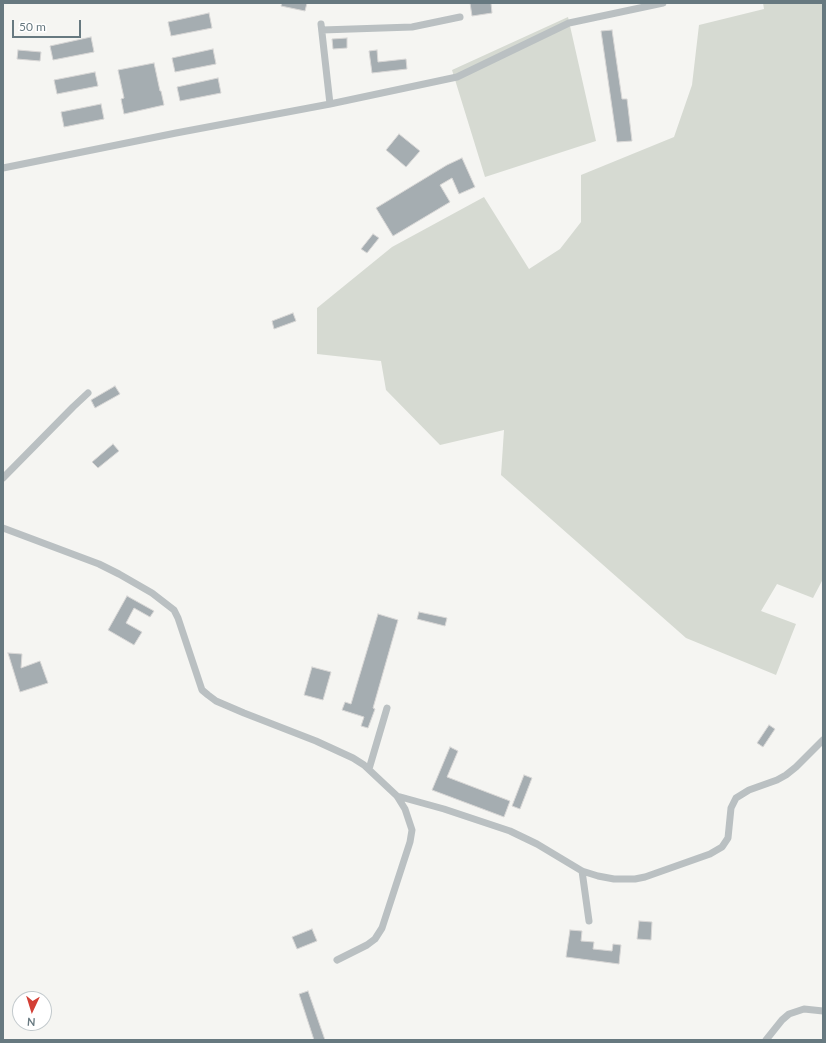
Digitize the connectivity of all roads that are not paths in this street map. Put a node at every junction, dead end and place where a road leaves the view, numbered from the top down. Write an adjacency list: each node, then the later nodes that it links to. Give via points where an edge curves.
1 (663, 3): 3 (street, via 569,23 457,77)
2 (460, 17): 3 (street, via 412,27 322,27)
3 (330, 104): 4 (street)
4 (3, 168)
5 (88, 393): 6 (street)
6 (3, 478)
7 (3, 528): 10 (street, via 99,564 152,593 174,610 202,690 208,695 244,713 316,740)
8 (387, 708): 10 (street)
9 (823, 740): 12 (street, via 786,775 736,798 731,808 728,838 718,850 636,879 614,879)
10 (369, 769): 11 (street)
11 (397, 796): 12 (street, via 510,831); 14 (street, via 406,809 412,830 409,847 382,928 375,939 367,945)
12 (582, 871): 13 (street)
13 (589, 921)
14 (337, 960)
15 (823, 1011): 16 (street, via 804,1009 789,1014)
16 (766, 1040)

